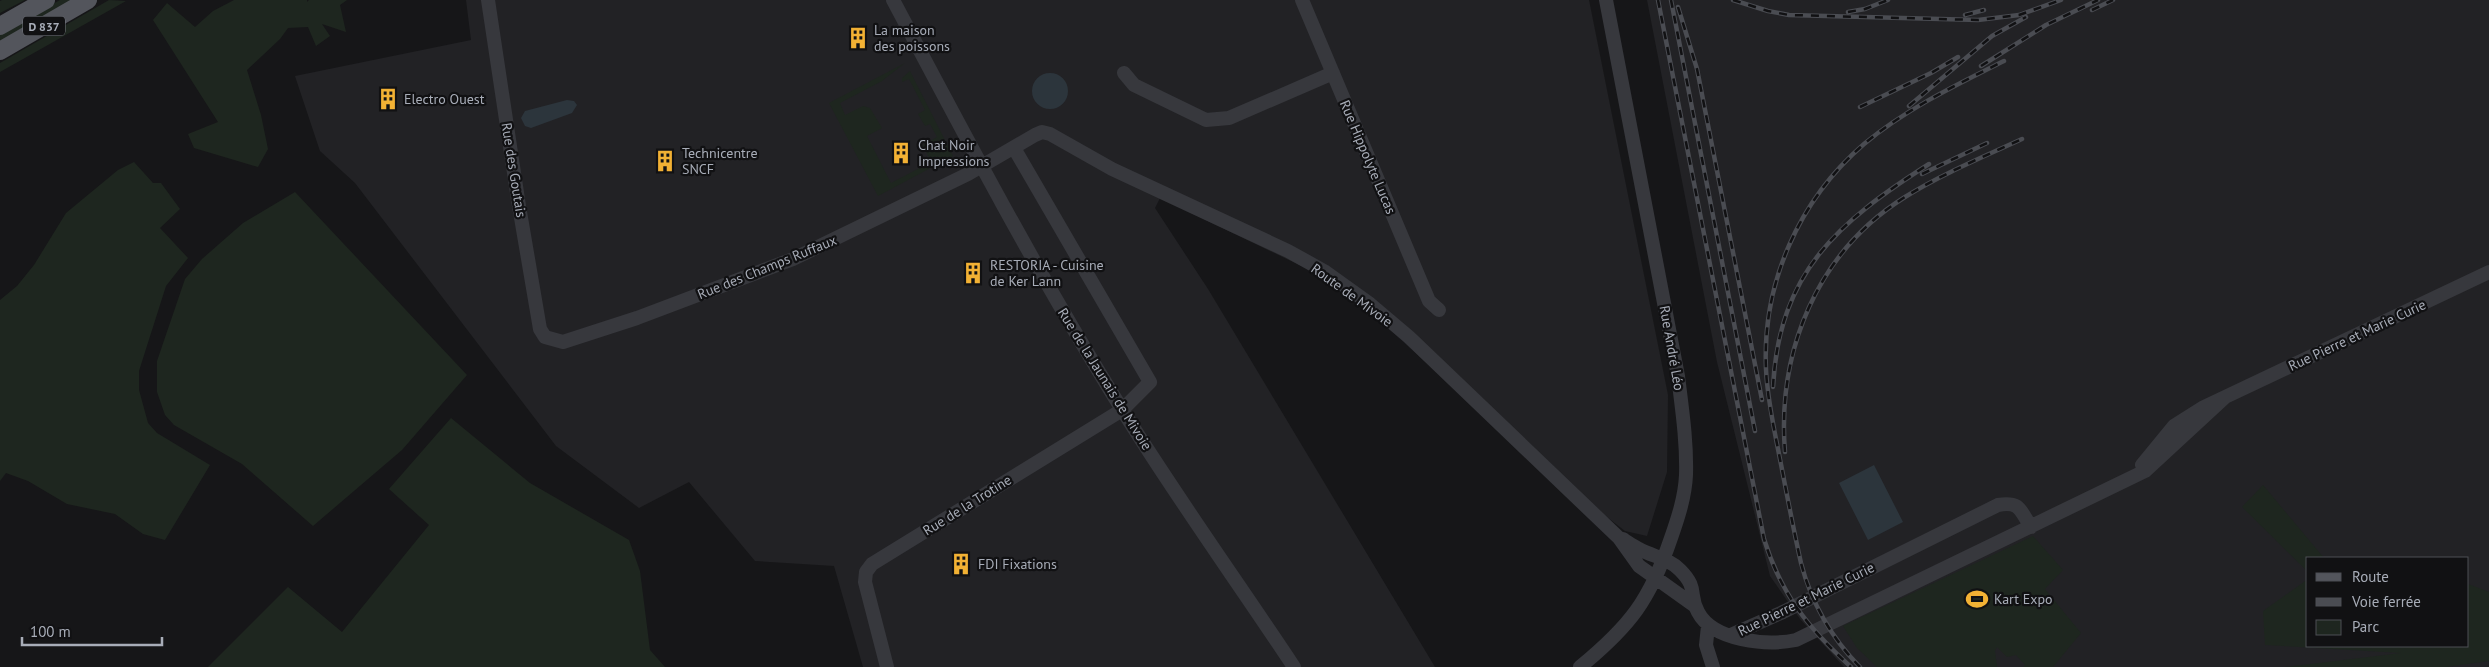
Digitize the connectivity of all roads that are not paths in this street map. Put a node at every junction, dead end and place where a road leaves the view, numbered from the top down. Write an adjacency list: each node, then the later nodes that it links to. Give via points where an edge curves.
1 (46, 0): 7 (main road, D 837)
2 (88, 0): 8 (main road, D 837)
3 (488, 0): 15 (street, Rue des Goutais, via 519,206 540,329)
4 (893, 0): 12 (street, Rue de la Jaunais de Mivoie)
5 (1302, 0): 10 (street, Rue Hippolyte Lucas)
6 (1606, 0): 19 (street, Rue André Léo, via 1685,425 1684,497)
7 (0, 26)
8 (0, 51)
9 (1124, 73): 10 (street, via 1134,85 1206,120 1229,118)
10 (1333, 73): 14 (street, Rue Hippolyte Lucas, via 1429,301)
11 (1014, 148): 12 (street, Route de Mivoie); 16 (street, Rue de la Trotine, via 1150,382); 18 (street, Route de Mivoie, via 1042,132 1050,134 1112,169 1324,271 1409,337)
12 (981, 166): 15 (street, Rue des Champs Ruffaux, via 886,215 759,272 563,342); 16 (street, Rue de la Jaunais de Mivoie, via 1050,291)
13 (2489, 272): 17 (street, Rue Pierre et Marie Curie, via 2224,398 2174,426 2126,482)
14 (1440, 310)
15 (545, 337)
16 (1122, 410): 24 (street, Rue de la Trotine, via 872,564 866,572 865,582); 25 (street, Rue de la Jaunais de Mivoie)
17 (2031, 527): 23 (street, Rue Pierre et Marie Curie, via 1796,640 1750,640); 23 (street, Rue Pierre et Marie Curie, via 2018,506 2012,503 1998,506)
18 (1619, 538): 19 (street, Route de Mivoie); 20 (street, Route de Mivoie, via 1639,566)
19 (1664, 558): 20 (street, Rue André Léo); 21 (street, via 1692,585)
20 (1656, 578): 21 (street, Route de Mivoie); 26 (street, Rue André Léo, via 1638,609 1610,642)
21 (1695, 606): 22 (street)
22 (1708, 626): 23 (street); 27 (street, via 1706,645)
23 (1731, 635)
24 (887, 667)
25 (1294, 667)
26 (1580, 667)
27 (1713, 667)

